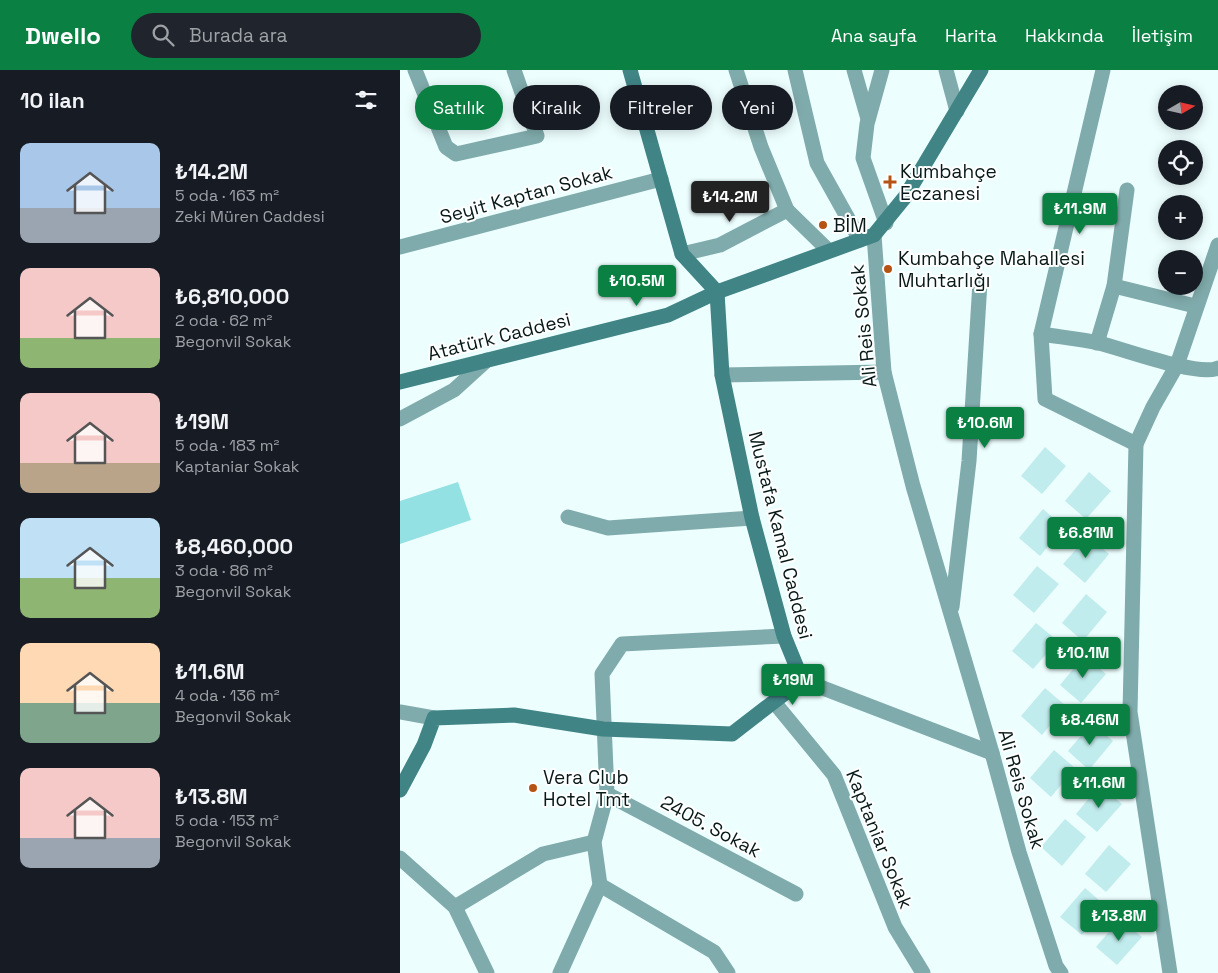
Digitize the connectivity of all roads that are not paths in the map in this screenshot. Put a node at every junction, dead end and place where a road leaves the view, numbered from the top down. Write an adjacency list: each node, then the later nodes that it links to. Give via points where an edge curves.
1 (415, 70): 2 (street, via 446,147 456,154 537,136)
2 (514, 70)
3 (630, 70): 13 (street)
4 (736, 70): 15 (street, via 761,148)
5 (794, 70): 17 (street, via 817,163)
6 (854, 70): 12 (street)
7 (882, 70): 12 (street)
8 (946, 70): 11 (street)
9 (981, 70): 11 (street, Atatürk Caddesi)
10 (1103, 70): 26 (street)
11 (957, 111): 16 (street, Atatürk Caddesi)
12 (868, 119): 16 (street, via 863,158)
13 (662, 179): 19 (street, Seyit Kaptan Sokak); 21 (street)
14 (1127, 190): 23 (street)
15 (787, 210): 20 (street); 21 (street, via 720,245)
16 (886, 223): 17 (street, Atatürk Caddesi)
17 (867, 237): 20 (street, Atatürk Caddesi); 31 (street, Ali Reis Sokak)
18 (1218, 245): 25 (street)
19 (400, 247)
20 (828, 250): 24 (street, Atatürk Caddesi)
21 (682, 254): 24 (street)
22 (980, 282): 38 (street, Ali Reis Sokak, via 969,461)
23 (1114, 286): 25 (street); 27 (street)
24 (717, 292): 28 (street, Atatürk Caddesi, via 668,315); 32 (street, Mustafa Kamal Caddesi)
25 (1195, 306): 29 (street)
26 (1042, 334): 27 (street); 35 (street, via 1044,399)
27 (1097, 343): 29 (street)
28 (487, 360): 33 (street, Atatürk Caddesi); 34 (street, via 454,390)
29 (1177, 365): 30 (street, via 1211,371); 35 (street)
30 (1218, 368)
31 (884, 372): 32 (street); 38 (street, Ali Reis Sokak, via 912,486)
32 (722, 375): 37 (street, Mustafa Kamal Caddesi)
33 (400, 382)
34 (400, 419)
35 (1136, 444): 58 (street, via 1130,712)
36 (568, 517): 37 (street, via 608,528)
37 (752, 518): 39 (street, Mustafa Kamal Caddesi)
38 (951, 614): 45 (street, Ali Reis Sokak)
39 (784, 636): 40 (street, Mustafa Kamal Caddesi); 44 (street, via 622,644 602,674)
40 (802, 680): 41 (street); 45 (street)
41 (774, 702): 44 (street, via 732,734); 56 (street, Kaptaniar Sokak, via 834,775 895,927)
42 (400, 712): 43 (street)
43 (434, 718): 44 (street, via 514,716); 46 (street)
44 (603, 729): 47 (street)
45 (992, 753): 57 (street, Ali Reis Sokak, via 1019,852)
46 (400, 790)
47 (607, 794): 48 (street); 51 (street, 2405. Sokak)
48 (594, 842): 50 (street); 52 (street, via 543,854)
49 (400, 858): 52 (street)
50 (600, 885): 54 (street); 55 (street, via 714,952)
51 (796, 894)
52 (455, 907): 53 (street)
53 (487, 973)
54 (560, 973)
55 (728, 973)
56 (923, 973)
57 (1061, 973)
58 (1170, 973)

